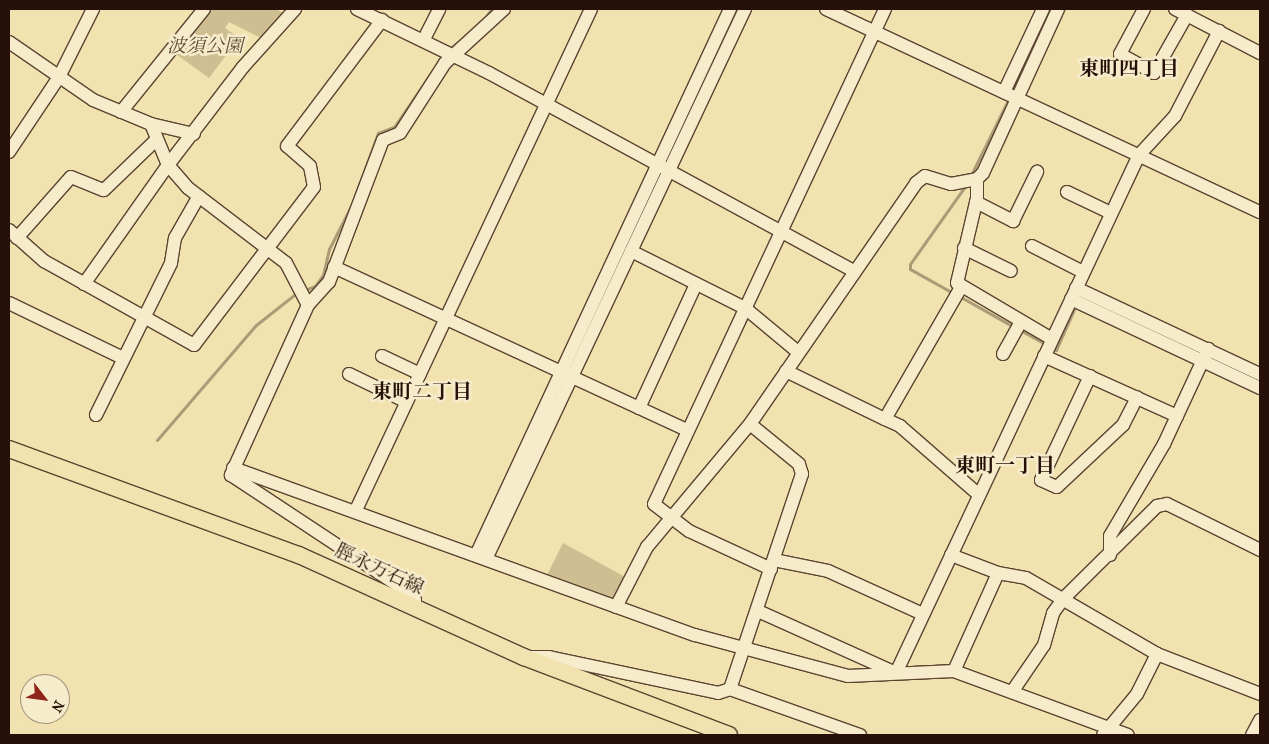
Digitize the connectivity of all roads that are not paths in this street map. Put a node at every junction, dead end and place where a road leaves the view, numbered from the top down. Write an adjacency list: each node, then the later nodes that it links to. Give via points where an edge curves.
1 (92, 9): 24 (street)
2 (204, 9): 28 (street)
3 (295, 9): 30 (street, via 243,67)
4 (357, 9): 17 (street)
5 (439, 9): 20 (street)
6 (504, 9): 23 (street)
7 (591, 9): 27 (street)
8 (730, 9): 35 (street)
9 (744, 9): 35 (street)
10 (826, 9): 18 (street)
11 (885, 9): 18 (street)
12 (1043, 9): 25 (street)
13 (1058, 9): 26 (street)
14 (1144, 9): 16 (street, via 1120,54 1154,73)
15 (1175, 9): 16 (street)
16 (1187, 15): 19 (street)
17 (382, 20): 20 (street); 47 (street, via 287,146 310,166 314,187)
18 (874, 31): 25 (street); 43 (street)
19 (1219, 32): 22 (street); 33 (street, via 1174,116)
20 (424, 39): 23 (street)
21 (9, 42): 24 (street)
22 (1260, 53)
23 (454, 55): 27 (street); 49 (street, via 400,133 383,140)
24 (59, 77): 28 (street, via 93,100); 32 (street)
25 (1004, 92): 26 (street)
26 (1017, 98): 33 (street); 37 (street)
27 (546, 105): 35 (street); 61 (street)
28 (121, 112): 29 (street)
29 (151, 124): 30 (street); 31 (street)
30 (194, 134): 34 (street)
31 (155, 141): 34 (street); 44 (street, via 104,190 71,177)
32 (9, 152)
33 (1139, 155): 41 (street); 42 (street)
34 (168, 165): 39 (street); 53 (street)
35 (664, 168): 43 (street); 48 (street); 74 (street)
36 (1037, 172): 40 (street, via 1013,221)
37 (977, 179): 40 (street); 50 (street, via 951,184 925,176 916,183)
38 (1067, 192): 42 (street)
39 (199, 196): 47 (street); 60 (street)
40 (976, 202): 46 (street)
41 (1260, 212)
42 (1111, 213): 52 (street)
43 (781, 232): 50 (street); 59 (street)
44 (12, 235): 53 (street, via 44,261)
45 (1032, 246): 52 (street)
46 (964, 248): 51 (street); 55 (street)
47 (268, 250): 58 (street, via 286,263); 60 (street, via 194,344)
48 (631, 251): 54 (street); 74 (street)
49 (334, 267): 58 (street); 61 (street)
50 (853, 271): 65 (street)
51 (1011, 271)
52 (1084, 272): 56 (street)
53 (84, 284): 60 (street)
54 (696, 284): 59 (street); 80 (street)
55 (960, 288): 62 (street); 83 (street)
56 (1074, 293): 63 (street); 64 (street); 70 (street)
57 (9, 303): 69 (street)
58 (308, 305): 87 (street)
59 (745, 308): 65 (street); 85 (street)
60 (143, 313): 69 (street)
61 (446, 318): 73 (street); 74 (street)
62 (1021, 322): 63 (street); 66 (street)
63 (1052, 339): 68 (street)
64 (1208, 349): 70 (street); 75 (street)
65 (798, 352): 71 (street)
66 (1003, 354)
67 (382, 356): 73 (street)
68 (1044, 356): 76 (street); 88 (street)
69 (123, 358): 81 (street)
70 (1202, 361): 77 (street); 82 (street)
71 (786, 371): 83 (street, via 820,392); 84 (street)
72 (349, 374): 79 (street)
73 (420, 374): 79 (street)
74 (566, 374): 80 (street); 93 (street)
75 (1260, 374)
76 (1090, 376): 78 (street); 78 (street, via 1041,480 1057,487 1123,425)
77 (1260, 388)
78 (1137, 397): 82 (street)
79 (407, 402): 89 (street)
80 (639, 408): 85 (street)
81 (96, 415)
82 (1177, 416): 92 (street, via 1110,536)
83 (885, 420): 88 (street, via 900,426)
84 (750, 424): 90 (street); 95 (street, via 799,464 802,474)
85 (687, 430): 90 (street, via 654,504)
86 (9, 449): 99 (main road, 脛永万石線, via 299,555)
87 (233, 468): 89 (street); 99 (street, via 234,481 409,592 415,600)
88 (979, 495): 94 (street)
89 (356, 510): 93 (street)
90 (672, 516): 95 (street, via 689,531); 98 (street, via 647,547)
91 (1260, 550): 92 (street, via 1167,504 1157,506)
92 (1110, 554): 97 (street)
93 (482, 555): 98 (street)
94 (951, 555): 96 (street); 101 (street)
95 (773, 565): 100 (street); 101 (street, via 828,571)
96 (998, 573): 97 (street, via 1026,578); 105 (street)
97 (1063, 599): 103 (street); 108 (street, via 1053,613 1044,645)
98 (616, 607): 102 (street)
99 (413, 608): 104 (main road, 脛永万石線)
100 (758, 611): 102 (street); 106 (street)
101 (923, 614): 106 (street)
102 (744, 649): 106 (street, via 830,673); 107 (street)
103 (1157, 654): 109 (street); 111 (street, via 1137,694)
104 (524, 658): 107 (street, via 549,657 718,693); 112 (main road, 脛永万石線)
105 (954, 671): 106 (street); 108 (street)
106 (896, 673)
107 (730, 689): 113 (street)
108 (1014, 689): 111 (street)
109 (1260, 694)
110 (1260, 720): 115 (street)
111 (1106, 731): 114 (street)
112 (729, 735)
113 (860, 735)
114 (1128, 735)
115 (1252, 735)

